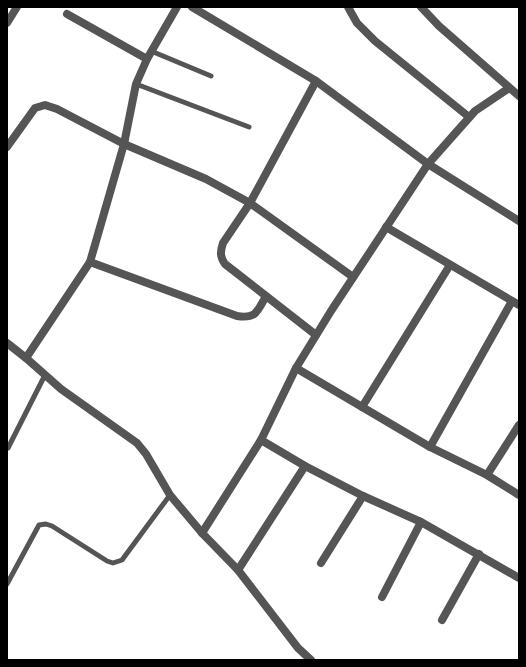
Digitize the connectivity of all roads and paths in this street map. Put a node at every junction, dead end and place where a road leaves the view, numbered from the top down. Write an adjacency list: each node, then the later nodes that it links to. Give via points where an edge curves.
1 (17, 7): 7 (street)
2 (177, 7): 8 (street)
3 (192, 7): 10 (street)
4 (348, 7): 14 (street, via 357,24 375,41)
5 (421, 7): 12 (street, via 438,26)
6 (67, 14): 8 (street)
7 (7, 22)
8 (149, 55): 9 (lane); 11 (street)
9 (211, 76)
10 (316, 81): 18 (street); 19 (street)
11 (136, 84): 15 (lane); 16 (street)
12 (509, 88): 13 (street); 14 (street)
13 (519, 96)
14 (469, 117): 18 (street)
15 (249, 127)
16 (124, 144): 17 (street, via 57,108 44,105 30,113); 19 (street, via 206,179); 22 (street)
17 (7, 147)
18 (428, 164): 20 (street); 21 (street)
19 (250, 203): 24 (street); 25 (street, via 223,244 220,251 221,259)
20 (519, 221)
21 (386, 227): 23 (street); 24 (street)
22 (90, 262): 25 (street, via 237,316 248,318 256,314); 29 (street)
23 (450, 265): 26 (street); 32 (street)
24 (353, 277): 27 (street)
25 (266, 296): 27 (street)
26 (516, 303): 35 (street)
27 (316, 335): 30 (street)
28 (7, 343): 29 (street)
29 (26, 358): 31 (street)
30 (296, 368): 32 (street); 34 (street)
31 (45, 375): 36 (lane); 39 (street, via 137,443)
32 (362, 406): 35 (street)
33 (519, 425): 38 (street)
34 (261, 440): 37 (street); 43 (street)
35 (430, 447): 38 (street)
36 (8, 448)
37 (305, 466): 41 (street); 46 (street)
38 (487, 475): 40 (street)
39 (170, 495): 43 (street); 48 (lane, via 118,562 107,561 52,526 39,525)
40 (519, 495)
41 (363, 496): 42 (street); 45 (street)
42 (421, 522): 44 (street); 49 (street)
43 (202, 533): 46 (street)
44 (479, 554): 47 (street); 50 (street)
45 (322, 563)
46 (238, 570): 51 (street, via 298,648)
47 (519, 578)
48 (7, 584)
49 (382, 597)
50 (442, 620)
51 (311, 660)

